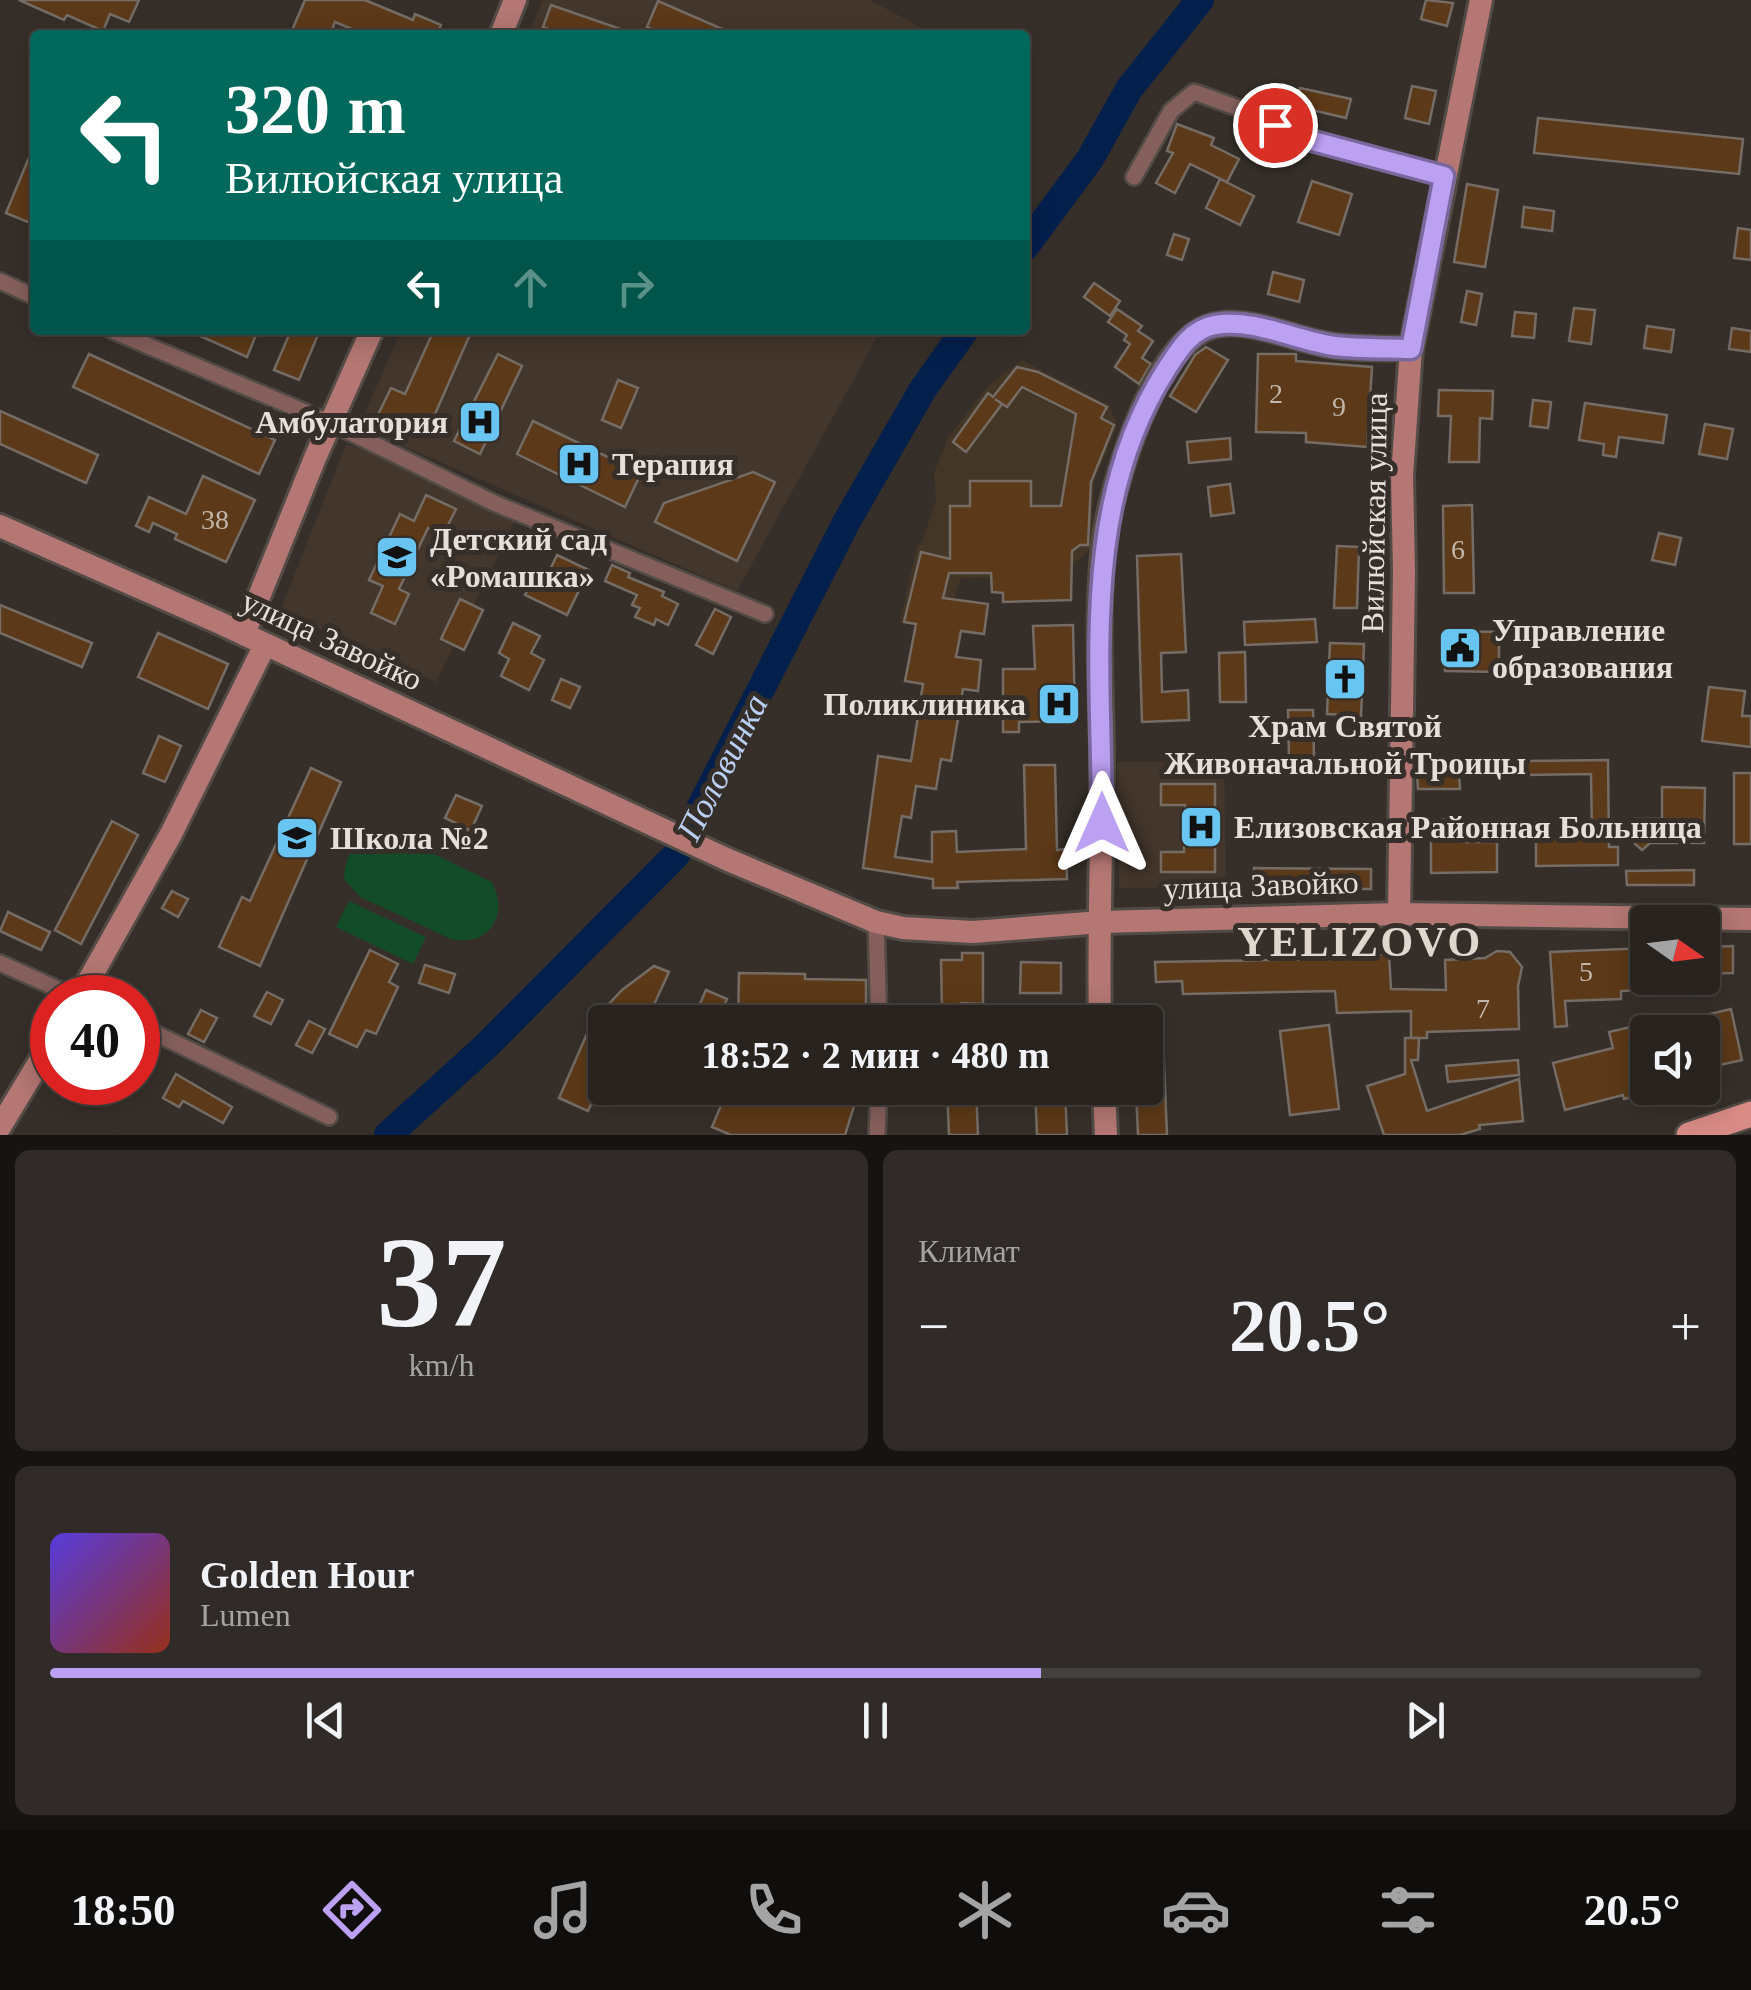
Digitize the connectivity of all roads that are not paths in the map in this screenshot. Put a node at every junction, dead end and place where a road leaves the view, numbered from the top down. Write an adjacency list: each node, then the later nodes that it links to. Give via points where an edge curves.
1 (515, 0): 3 (street)
2 (1481, 0): 4 (street, Вилюйская улица)
3 (503, 30)
4 (1444, 176): 5 (street, via 1298,137 1194,92 1170,111); 10 (street, Вилюйская улица)
5 (1134, 177)
6 (0, 282): 7 (street)
7 (30, 295)
8 (123, 335): 11 (street)
9 (370, 335): 11 (street)
10 (1411, 349): 15 (street, Вилюйская улица, via 1402,476); 18 (street, via 1334,346 1213,325 1179,349 1148,397 1118,479 1099,612)
11 (331, 423): 13 (street, via 494,503); 14 (street)
12 (0, 526): 14 (street, улица Завойко)
13 (764, 614)
14 (254, 640): 17 (street, улица Завойко, via 726,860); 20 (street, via 171,834)
15 (1400, 914): 16 (street, улица Завойко); 18 (street, улица Завойко)
16 (1751, 919)
17 (876, 922): 18 (street, улица Завойко, via 946,932); 22 (street)
18 (1102, 922): 23 (street)
19 (0, 963): 21 (street)
20 (92, 975)
21 (30, 976)
22 (878, 1005)
23 (1100, 1005)
24 (160, 1036): 29 (street)
25 (30, 1078): 30 (street)
26 (878, 1105): 31 (street)
27 (1105, 1105): 32 (street)
28 (1751, 1114): 33 (main road)
29 (329, 1117)
30 (0, 1128)
31 (877, 1135)
32 (1106, 1135)
33 (1689, 1135)

